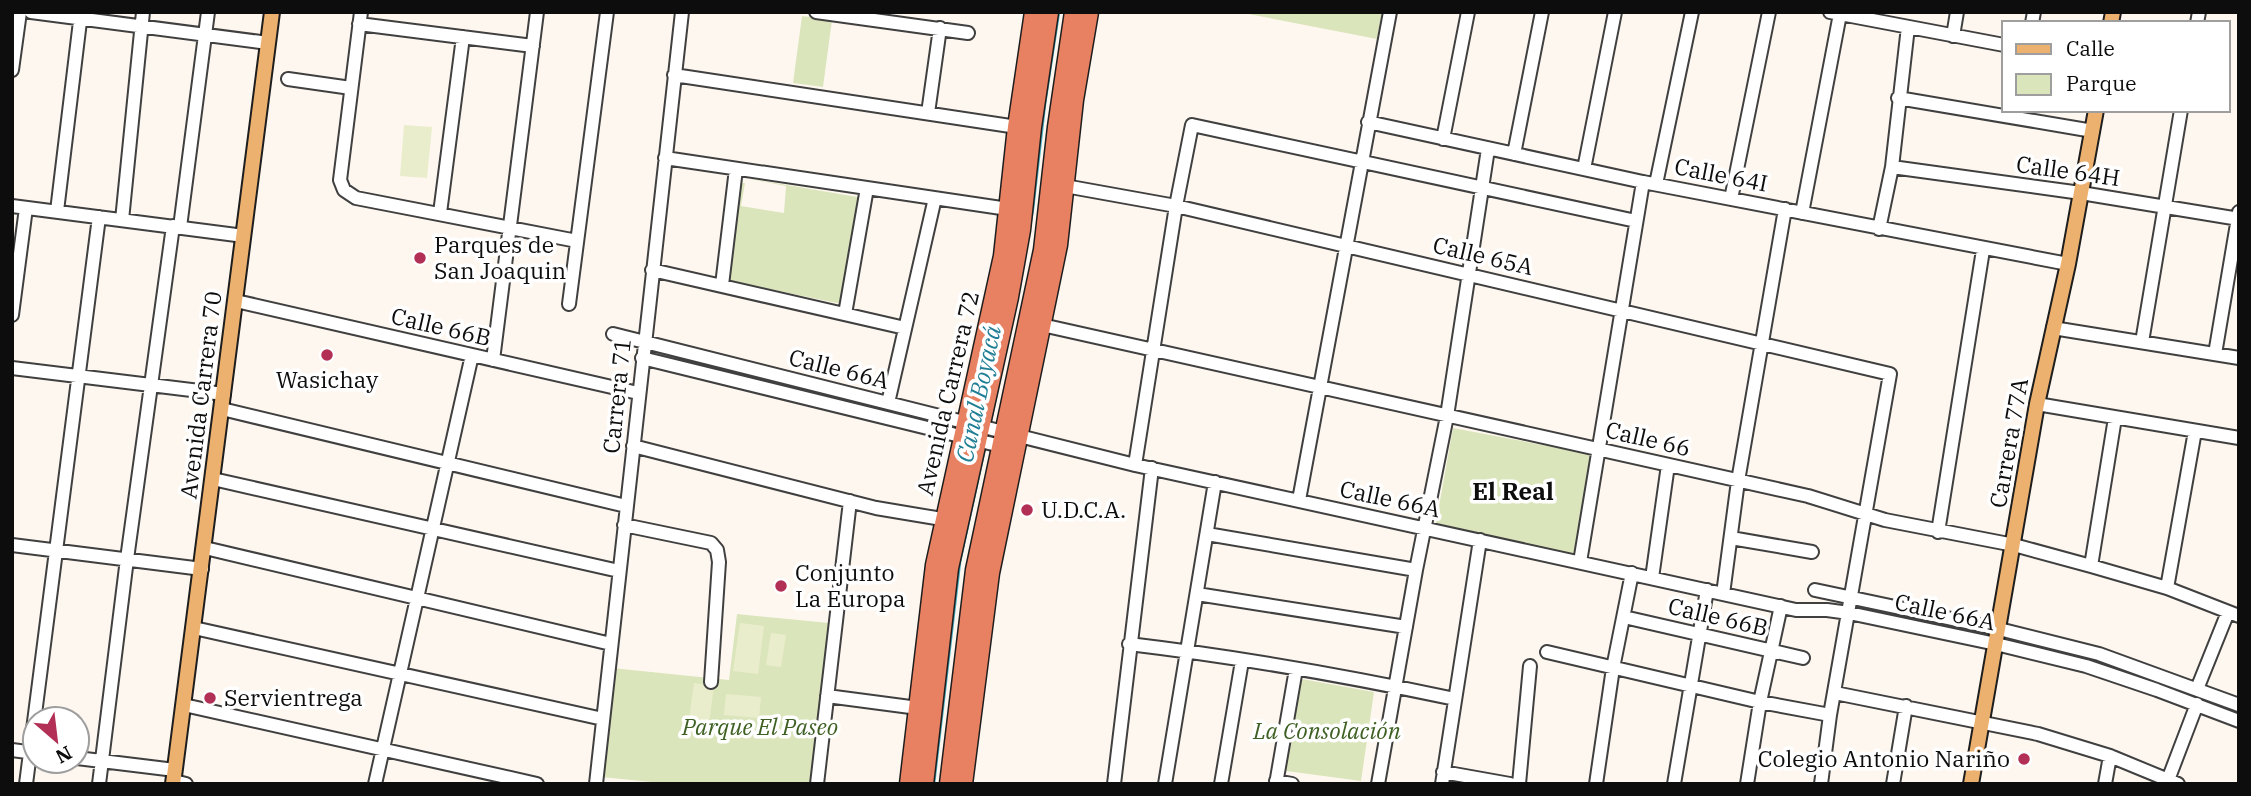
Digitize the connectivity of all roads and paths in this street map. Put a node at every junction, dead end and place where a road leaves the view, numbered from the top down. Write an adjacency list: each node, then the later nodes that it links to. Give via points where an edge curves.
1 (20, 12): 35 (street)
2 (31, 12): 21 (street)
3 (144, 12): 23 (street)
4 (208, 12): 28 (street)
5 (272, 12): 31 (main road, Avenida Carrera 70)
6 (537, 12): 33 (street)
7 (607, 12): 79 (street)
8 (681, 12): 37 (street, Carrera 71)
9 (816, 12): 25 (street)
10 (1034, 12): 34 (highway, Avenida Carrera 72)
11 (1049, 12): 27 (highway, Avenida Carrera 72)
12 (1390, 12): 45 (street)
13 (1468, 12): 48 (street)
14 (1542, 12): 50 (street)
15 (1615, 12): 54 (street)
16 (1692, 12): 56 (street)
17 (1769, 12): 62 (street)
18 (1956, 12): 29 (street)
19 (1835, 13): 24 (street); 70 (street)
20 (1078, 14): 36 (highway, Avenida Carrera 72); 41 (highway, Avenida Carrera 72)
21 (81, 15): 23 (street); 68 (street)
22 (360, 18): 30 (street); 39 (street)
23 (142, 27): 28 (street); 73 (street)
24 (1908, 27): 29 (street); 40 (street)
25 (940, 28): 26 (street); 44 (street)
26 (968, 33)
27 (1045, 34): 34 (highway); 116 (highway, Avenida Carrera 72)
28 (205, 35): 31 (street); 75 (street)
29 (1953, 36): 32 (street)
30 (463, 37): 33 (street); 69 (street)
31 (268, 43): 78 (main road, Avenida Carrera 70)
32 (2002, 45)
33 (533, 46): 76 (street)
34 (1027, 55): 46 (highway, Avenida Carrera 72)
35 (12, 70)
36 (1064, 73): 41 (highway); 116 (highway, Avenida Carrera 72, via 1043,250)
37 (674, 75): 44 (street); 51 (street, Carrera 71)
38 (288, 79): 39 (street)
39 (351, 88): 69 (street, via 340,180 344,190 356,198)
40 (1898, 97): 47 (street); 53 (street)
41 (1074, 100): 57 (highway, Avenida Carrera 72)
42 (2096, 112): 47 (main road, Carrera 77A)
43 (2181, 112): 65 (street)
44 (928, 113): 46 (street)
45 (1368, 122): 48 (street, Calle 64I); 52 (street)
46 (1017, 127): 66 (highway, Avenida Carrera 72)
47 (2093, 131): 60 (main road, Carrera 77A)
48 (1443, 139): 49 (street, Calle 64I)
49 (1488, 149): 50 (street, Calle 64I); 59 (street)
50 (1514, 154): 54 (street, Calle 64I)
51 (665, 158): 55 (street); 83 (street, Carrera 71)
52 (1362, 160): 59 (street); 63 (street, via 1192,125); 80 (street)
53 (1892, 167): 60 (street, Calle 64H); 77 (street)
54 (1584, 169): 56 (street, Calle 64I)
55 (736, 170): 58 (street); 85 (street)
56 (1650, 183): 62 (street, Calle 64I); 74 (street)
57 (1065, 186): 63 (street, Calle 65A); 91 (highway, Avenida Carrera 72)
58 (867, 188): 61 (street); 89 (street)
59 (1481, 189): 74 (street); 84 (street)
60 (2081, 193): 65 (street, Calle 64H); 82 (main road, Carrera 77A)
61 (935, 198): 66 (street); 92 (street)
62 (1731, 199): 67 (street, Calle 64I)
63 (1177, 206): 80 (street, Calle 65A); 98 (street)
64 (19, 207): 68 (street); 90 (street)
65 (2164, 207): 72 (street, Calle 64H); 96 (street)
66 (1008, 209): 116 (highway, Avenida Carrera 72, via 996,289)
67 (1785, 209): 70 (street, Calle 64I); 97 (street)
68 (57, 212): 71 (street)
69 (440, 213): 76 (street)
70 (1802, 213): 77 (street, Calle 64I)
71 (99, 217): 73 (street); 105 (street)
72 (2238, 217): 99 (street)
73 (121, 220): 75 (street)
74 (1636, 221): 88 (street)
75 (176, 227): 78 (street); 106 (street)
76 (510, 228): 79 (street); 103 (street)
77 (1879, 229): 81 (street, Calle 64I)
78 (244, 236): 86 (main road, Avenida Carrera 70)
79 (577, 241): 87 (street)
80 (1345, 245): 84 (street, Calle 65A); 107 (street)
81 (1983, 250): 82 (street, Calle 64I); 135 (street)
82 (2067, 264): 93 (main road, Carrera 77A)
83 (652, 270): 85 (street); 95 (street, Carrera 71)
84 (1469, 274): 88 (street, Calle 65A); 113 (street)
85 (722, 285): 89 (street)
86 (236, 301): 100 (street, Calle 66B); 109 (main road, Avenida Carrera 70)
87 (569, 304)
88 (1622, 310): 97 (street, Calle 65A); 119 (street)
89 (845, 314): 92 (street)
90 (12, 315)
91 (1042, 325): 98 (street, Calle 66); 116 (highway, Avenida Carrera 72)
92 (905, 328): 110 (street)
93 (2053, 328): 96 (street); 111 (main road, Carrera 77A)
94 (613, 334): 95 (street, Calle 66A)
95 (644, 342): 101 (street, Carrera 71); 110 (street, Calle 66A)
96 (2142, 342): 99 (street)
97 (1762, 344): 125 (street); 130 (street, Calle 65A, via 1890,374)
98 (1154, 350): 107 (street, Calle 66); 121 (street)
99 (2214, 354): 102 (street)
100 (472, 355): 103 (street, Calle 66B); 120 (street)
101 (642, 358): 108 (street, Carrera 71); 116 (street, Calle 66A)
102 (2239, 358)
103 (493, 360): 108 (street, Calle 66B)
104 (12, 368): 105 (street)
105 (78, 377): 106 (street); 142 (street)
106 (152, 387): 109 (street); 144 (street)
107 (1320, 387): 113 (street, Calle 66); 127 (street)
108 (638, 393): 118 (street, Carrera 71)
109 (224, 394): 112 (main road, Avenida Carrera 70)
110 (888, 403): 116 (street, Calle 66A)
111 (2037, 404): 114 (street); 140 (main road, Carrera 77A)
112 (222, 409): 120 (street); 124 (main road, Avenida Carrera 70)
113 (1447, 416): 119 (street, Calle 66); 134 (street)
114 (2115, 418): 115 (street); 146 (street)
115 (2195, 431): 117 (street); 152 (street)
116 (990, 436): 121 (street, Calle 66A); 191 (highway, Avenida Carrera 72, via 935,565); 196 (highway, Avenida Carrera 72, via 949,568); 213 (highway, Avenida Carrera 72); 214 (highway, Avenida Carrera 72, via 981,630)
117 (2239, 438)
118 (633, 446): 128 (street); 129 (street, Carrera 71)
119 (1597, 449): 122 (street, Calle 66); 145 (street)
120 (447, 463): 129 (street); 133 (street)
121 (1135, 465): 123 (street, Calle 66A)
122 (1668, 465): 125 (street, Calle 66); 151 (street)
123 (1152, 468): 126 (street, Calle 66A); 168 (street)
124 (213, 479): 133 (street); 141 (main road, Avenida Carrera 70)
125 (1738, 481): 130 (street, Calle 66); 137 (street)
126 (1215, 482): 127 (street, Calle 66A); 136 (street)
127 (1299, 500): 134 (street, Calle 66A)
128 (850, 501): 131 (street); 183 (street)
129 (626, 506): 132 (street, Carrera 71)
130 (1866, 515): 135 (street, Calle 66); 158 (street)
131 (936, 518)
132 (624, 525): 149 (street, Carrera 71); 178 (street, via 711,543 717,550)
133 (433, 528): 149 (street); 157 (street)
134 (1426, 528): 138 (street, Calle 66A); 148 (street)
135 (1938, 532): 140 (street, Calle 66)
136 (1207, 534): 148 (street); 155 (street)
137 (1731, 538): 143 (street); 156 (street)
138 (1480, 540): 145 (street, Calle 66A); 184 (street)
139 (12, 545): 142 (street)
140 (2014, 545): 146 (street, Calle 66); 166 (main road, Carrera 77A)
141 (205, 548): 147 (main road, Avenida Carrera 70); 157 (street)
142 (56, 551): 144 (street); 187 (street)
143 (1812, 552)
144 (127, 559): 147 (street); 201 (street)
145 (1580, 562): 150 (street, Calle 66A)
146 (2091, 566): 152 (street, Calle 66)
147 (202, 569): 164 (main road, Avenida Carrera 70)
148 (1416, 570): 163 (street)
149 (619, 571): 167 (street, Carrera 71)
150 (1632, 573): 151 (street, Calle 66A); 162 (street)
151 (1652, 578): 153 (street, Calle 66A)
152 (2167, 588): 161 (street, Calle 66)
153 (1707, 590): 156 (street, Calle 66A); 165 (street)
154 (1815, 590): 158 (street, Calle 66A)
155 (1196, 594): 163 (street); 169 (street)
156 (1723, 594): 159 (street, Calle 66A)
157 (417, 598): 167 (street); 177 (street)
158 (1852, 598): 160 (street); 166 (street, Calle 66A)
159 (1781, 606): 160 (street, Calle 66A); 170 (street)
160 (1849, 613): 166 (street, Calle 66A); 182 (street)
161 (2233, 614): 181 (street)
162 (1624, 617): 165 (street, Calle 66B); 175 (street)
163 (1406, 626): 179 (street)
164 (194, 628): 177 (street); 188 (main road, Avenida Carrera 70)
165 (1699, 634): 170 (street, Calle 66B); 180 (street)
166 (1997, 637): 181 (street, Calle 66A, via 2099,654); 186 (street, Calle 66A); 195 (main road, Carrera 77A)
167 (611, 643): 193 (street, Carrera 71)
168 (1129, 644): 169 (street); 215 (street)
169 (1188, 651): 173 (street); 216 (street)
170 (1770, 651): 172 (street, Calle 66B); 185 (street)
171 (1547, 652): 175 (street)
172 (1803, 658)
173 (1242, 661): 176 (street); 217 (street)
174 (1530, 666): 221 (street)
175 (1614, 667): 180 (street); 222 (street)
176 (1296, 669): 179 (street); 204 (street)
177 (400, 674): 193 (street); 197 (street)
178 (711, 682)
179 (1395, 686): 184 (street); 219 (street)
180 (1690, 686): 185 (street); 223 (street)
181 (2197, 688): 189 (street, Calle 66A)
182 (1835, 693): 190 (street); 192 (street)
183 (827, 696): 191 (street); 210 (street)
184 (1455, 699): 202 (street)
185 (1760, 702): 192 (street); 224 (street)
186 (2197, 704): 194 (street, Calle 66A); 205 (street)
187 (38, 705)
188 (184, 705): 197 (street); 203 (main road, Avenida Carrera 70)
189 (2239, 705)
190 (1906, 706): 195 (street); 226 (street)
191 (918, 708): 199 (highway, Avenida Carrera 72)
192 (1830, 715): 225 (street)
193 (603, 719): 209 (street, Carrera 71)
194 (2239, 721)
195 (1982, 723): 198 (street); 227 (main road, Carrera 77A)
196 (930, 738): 199 (highway); 212 (highway, Avenida Carrera 72)
197 (383, 749): 207 (street); 208 (street)
198 (2110, 756): 205 (street); 228 (street)
199 (912, 757): 211 (highway, Avenida Carrera 72)
200 (91, 760): 201 (street)
201 (102, 761): 203 (street); 206 (street)
202 (1443, 778): 220 (street)
203 (177, 780)
204 (1276, 782): 218 (street)
205 (2173, 782)
206 (99, 784)
207 (376, 784)
208 (537, 784)
209 (596, 784)
210 (817, 784)
211 (909, 784)
212 (924, 784)
213 (949, 784)
214 (963, 784)
215 (1114, 784)
216 (1166, 784)
217 (1221, 784)
218 (1292, 784)
219 (1377, 784)
220 (1510, 784)
221 (1519, 784)
222 (1596, 784)
223 (1674, 784)
224 (1747, 784)
225 (1821, 784)
226 (1893, 784)
227 (1971, 784)
228 (2105, 784)

